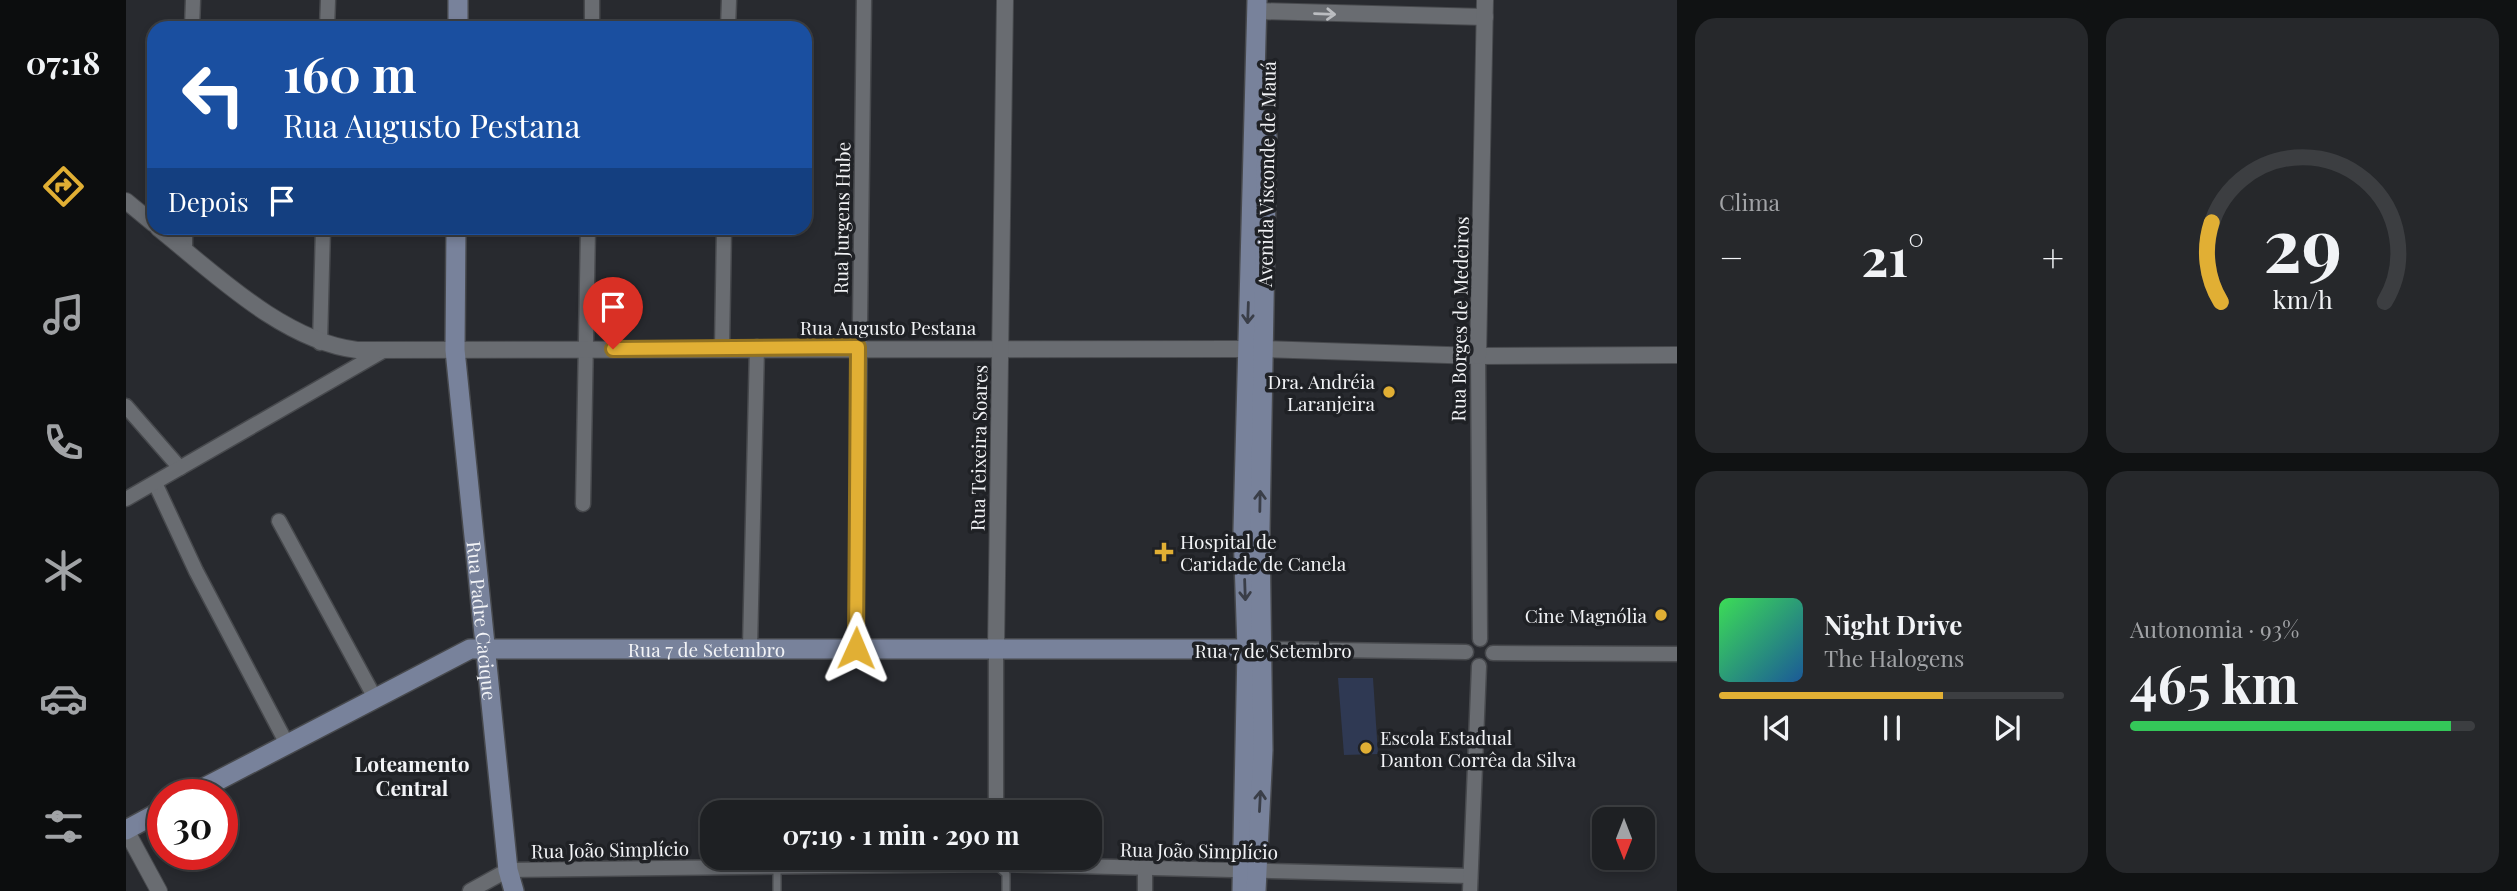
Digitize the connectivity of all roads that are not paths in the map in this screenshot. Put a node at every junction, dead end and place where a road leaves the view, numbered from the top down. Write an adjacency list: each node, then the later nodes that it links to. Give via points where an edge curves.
1 (193, 0): 11 (street)
2 (328, 0): 12 (street)
3 (458, 0): 13 (main road)
4 (593, 0): 14 (street)
5 (729, 0): 15 (street)
6 (864, 0): 27 (street, Rua Jurgens Hube)
7 (1005, 0): 29 (street, Rua Teixeira Soares)
8 (1485, 0): 10 (street, Rua Borges de Medeiros)
9 (1263, 6): 10 (street, one-way to 10); 30 (main road, Avenida Visconde de Mauá)
10 (1485, 17): 35 (street, Rua Borges de Medeiros)
11 (192, 21)
12 (327, 21)
13 (458, 21)
14 (592, 21)
15 (728, 21)
16 (129, 210): 17 (street)
17 (147, 220)
18 (167, 235): 24 (street)
19 (186, 235): 24 (street)
20 (323, 235): 25 (street)
21 (456, 235): 31 (main road, Rua Padre Cacique)
22 (588, 235): 32 (street)
23 (724, 235): 28 (street)
24 (185, 249): 25 (street, via 282,323)
25 (320, 343): 33 (street, Rua Augusto Pestana)
26 (757, 347): 27 (street, Rua Augusto Pestana); 28 (street, Rua Augusto Pestana); 44 (street)
27 (858, 347): 29 (street, Rua Augusto Pestana); 45 (street, Rua Jurgens Hube)
28 (722, 348): 32 (street, Rua Augusto Pestana)
29 (1000, 348): 30 (street, Rua Augusto Pestana); 46 (street, Rua Teixeira Soares)
30 (1255, 349): 35 (street, Rua Augusto Pestana); 47 (main road, Avenida Visconde de Mauá, via 1251,531)
31 (455, 350): 32 (street, Rua Augusto Pestana); 33 (street, Rua Augusto Pestana); 43 (main road, Rua Padre Cacique)
32 (585, 350): 40 (street)
33 (383, 351): 37 (street)
34 (1677, 355): 35 (street, Rua Augusto Pestana)
35 (1478, 356): 42 (street, Rua Borges de Medeiros)
36 (126, 406): 37 (street)
37 (180, 468): 38 (street)
38 (155, 483): 39 (street); 53 (street)
39 (126, 499)
40 (583, 505)
41 (279, 521): 52 (street)
42 (1480, 639): 48 (street, via 1469,644); 49 (street, via 1488,642)
43 (488, 647): 44 (main road, Rua 7 de Setembro); 52 (main road, Rua 7 de Setembro, via 456,654); 62 (main road, Rua Padre Cacique)
44 (750, 647): 45 (main road, Rua 7 de Setembro)
45 (856, 648): 46 (main road, Rua 7 de Setembro)
46 (996, 649): 47 (main road, Rua 7 de Setembro); 55 (street, Rua Teixeira Soares)
47 (1255, 649): 48 (street, Rua 7 de Setembro); 61 (main road, Avenida Visconde de Mauá)
48 (1466, 652): 51 (street, via 1468,660)
49 (1493, 653): 50 (street); 51 (street, via 1487,664)
50 (1677, 654)
51 (1479, 666): 65 (street)
52 (374, 698): 53 (main road, Rua 7 de Setembro)
53 (287, 744): 54 (main road, Rua 7 de Setembro)
54 (220, 779)
55 (996, 800)
56 (147, 819): 57 (main road)
57 (126, 830): 66 (street)
58 (700, 866): 62 (street, Rua João Simplício)
59 (1102, 866): 60 (street, Rua João Simplício)
60 (1146, 868): 61 (street, Rua João Simplício); 71 (street)
61 (1249, 869): 65 (street, Rua João Simplício); 72 (main road); 73 (main road)
62 (508, 870): 67 (street, Rua João Simplício); 68 (main road, Rua Padre Cacique)
63 (777, 870): 69 (lane)
64 (1003, 870): 70 (lane)
65 (1470, 876): 74 (street)
66 (159, 891)
67 (470, 891)
68 (514, 891)
69 (778, 891)
70 (1006, 891)
71 (1145, 891)
72 (1242, 891)
73 (1256, 891)
74 (1470, 891)

